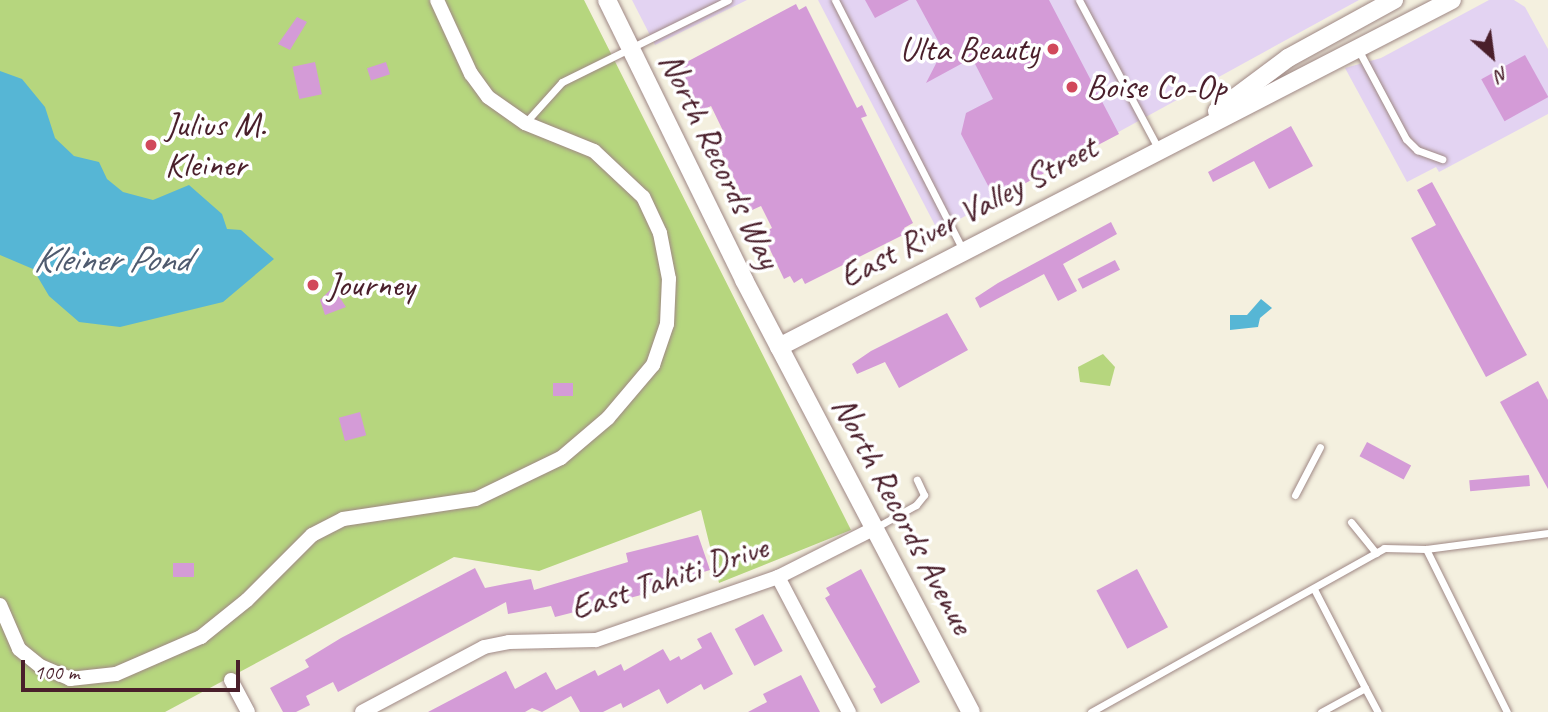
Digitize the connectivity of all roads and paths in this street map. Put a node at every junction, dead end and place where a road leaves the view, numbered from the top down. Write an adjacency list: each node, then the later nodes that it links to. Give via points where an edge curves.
1 (437, 0): 10 (street, via 471,74 488,97)
2 (607, 0): 8 (street, North Records Way)
3 (728, 0): 8 (lane)
4 (835, 0): 14 (lane)
5 (1079, 0): 12 (lane)
6 (1394, 0): 11 (street, East River Valley Street, via 1368,10 1288,58)
7 (1452, 0): 9 (street, East River Valley Street)
8 (631, 49): 10 (lane, via 562,82); 15 (street, North Records Way)
9 (1358, 50): 11 (street, East River Valley Street); 13 (lane, via 1406,139 1417,150)
10 (525, 123): 26 (street, via 594,151 619,170 643,197 660,233 669,279 667,324 653,365 608,418 561,458 476,499 382,510 333,524 312,535 247,600 201,637 117,674 70,679 40,666 19,649)
11 (1188, 133): 12 (street, East River Valley Street)
12 (1158, 148): 14 (street, East River Valley Street)
13 (1442, 159)
14 (963, 250): 15 (street, East River Valley Street)
15 (779, 347): 20 (street, North Records Avenue)
16 (1320, 447): 18 (lane)
17 (917, 480): 20 (lane, via 924,495 916,505)
18 (1295, 495)
19 (1351, 522): 23 (lane)
20 (874, 528): 24 (street, East Tahiti Drive); 32 (street, North Records Avenue)
21 (1548, 533): 22 (lane)
22 (1426, 549): 23 (lane, via 1384,548); 36 (lane)
23 (1376, 553): 25 (lane)
24 (778, 577): 30 (street, East Tahiti Drive, via 596,640 496,643); 31 (street)
25 (1314, 589): 28 (lane); 33 (lane)
26 (0, 605)
27 (231, 680): 29 (street)
28 (1365, 688): 34 (lane); 35 (lane)
29 (248, 712)
30 (362, 712)
31 (849, 712)
32 (971, 712)
33 (1091, 712)
34 (1321, 712)
35 (1378, 712)
36 (1507, 712)

